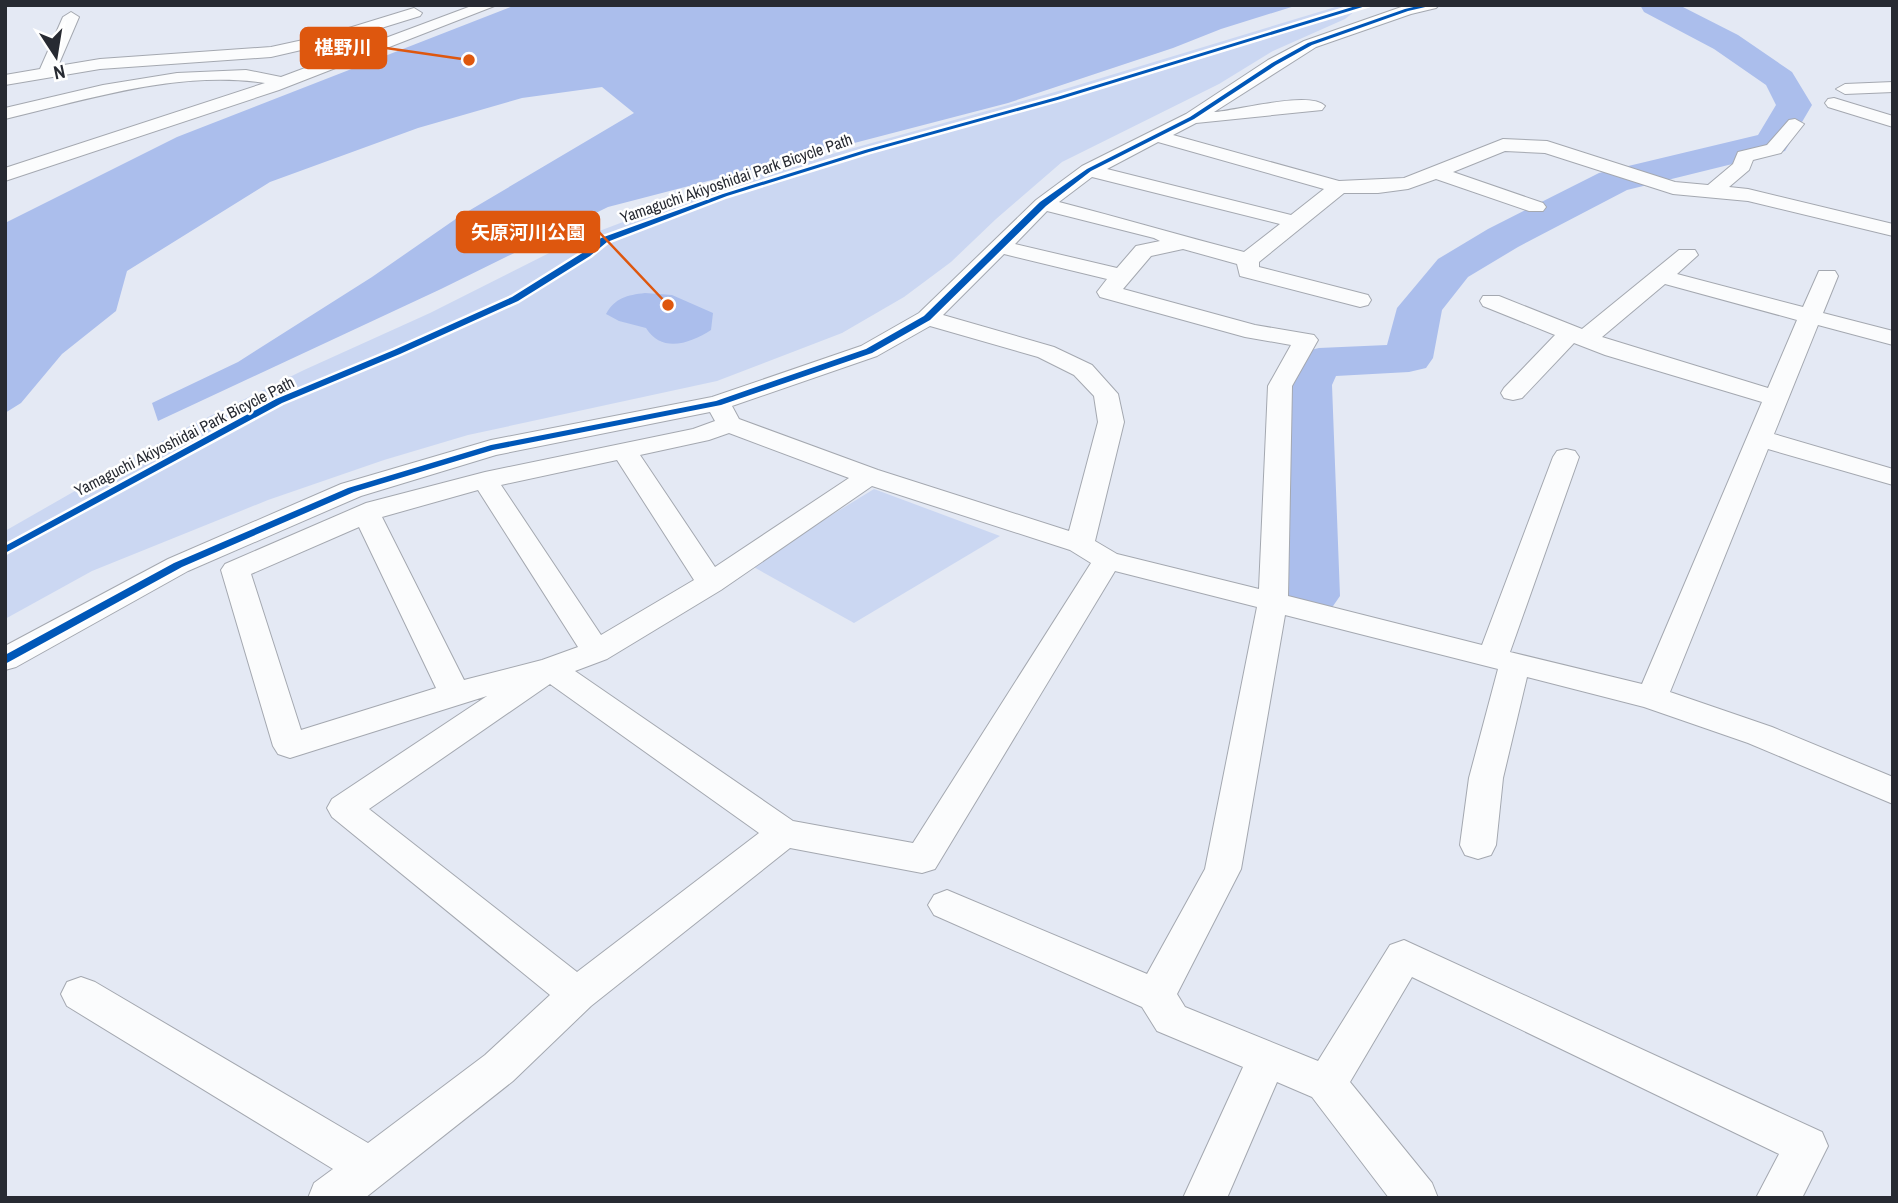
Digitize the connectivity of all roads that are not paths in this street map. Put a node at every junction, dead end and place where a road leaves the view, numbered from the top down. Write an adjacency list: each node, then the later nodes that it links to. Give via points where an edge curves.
1 (489, 5): 9 (street)
2 (1431, 5): 15 (street, via 1310,44)
3 (425, 9): 5 (street, via 317,42)
4 (71, 17): 6 (street)
5 (240, 55): 6 (street, via 148,59); 7 (street)
6 (47, 72): 8 (street)
7 (226, 76): 9 (street); 11 (street, via 191,77)
8 (5, 80)
9 (285, 81): 21 (street)
10 (1893, 87): 16 (street, via 1846,106)
11 (78, 97): 13 (street); 14 (street)
12 (1316, 106): 15 (street)
13 (98, 113)
14 (5, 114)
15 (1192, 118): 18 (street)
16 (1893, 122)
17 (1796, 124): 23 (street, via 1774,149 1745,156 1742,166)
18 (1158, 136): 19 (street); 22 (street)
19 (1088, 170): 24 (street); 25 (street)
20 (1435, 172): 22 (street, via 1408,183); 23 (street, via 1503,145 1528,144 1673,188); 26 (street)
21 (5, 175)
22 (1339, 187): 27 (street)
23 (1712, 192): 28 (street, via 1748,195)
24 (1202, 200): 27 (street); 29 (street)
25 (1043, 204): 29 (street); 30 (street)
26 (1536, 207)
27 (1295, 222): 32 (street)
28 (1893, 230)
29 (1172, 239): 32 (street); 33 (street, via 1144,251)
30 (1002, 247): 33 (street); 39 (street)
31 (1687, 255): 34 (street)
32 (1248, 260): 36 (street, via 1248,271)
33 (1122, 276): 54 (street, via 1108,292 1253,332 1306,340 1280,386)
34 (1662, 276): 38 (street); 40 (street)
35 (1827, 276): 38 (street)
36 (1360, 300)
37 (1492, 301): 40 (street)
38 (1812, 316): 41 (street); 43 (street)
39 (927, 318): 44 (street, via 869,351); 52 (street, via 1046,352 1083,370 1106,394 1111,422)
40 (1578, 336): 42 (street); 43 (street)
41 (1893, 338)
42 (1513, 393)
43 (1777, 398): 45 (street)
44 (724, 414): 46 (street, via 700,435); 48 (street); 56 (street, via 491,448 351,490 178,565)
45 (1759, 438): 49 (street); 60 (street)
46 (624, 451): 50 (street); 53 (street)
47 (1566, 457): 57 (street)
48 (869, 476): 52 (street); 53 (street)
49 (1893, 477)
50 (485, 480): 51 (street); 55 (street)
51 (366, 513): 59 (street); 59 (street, via 235,570 290,746)
52 (1093, 552): 54 (street); 62 (street, via 922,859)
53 (711, 583): 55 (street)
54 (1273, 601): 57 (street); 67 (street, via 1223,869)
55 (596, 652): 58 (street)
56 (5, 660)
57 (1504, 660): 60 (street); 63 (street)
58 (550, 669): 59 (street); 62 (street); 66 (street, via 344,808)
59 (455, 693)
60 (1652, 698): 61 (street, via 1760,734)
61 (1893, 791)
62 (784, 833): 66 (street)
63 (1478, 845)
64 (947, 905): 67 (street)
65 (81, 994): 70 (street)
66 (577, 994): 70 (street, via 499,1068)
67 (1156, 995): 68 (street, via 1171,1019)
68 (1267, 1059): 69 (street); 72 (street)
69 (1327, 1084): 73 (street); 74 (street, via 1404,956 1807,1146)
70 (369, 1168): 71 (street)
71 (330, 1198)
72 (1205, 1198)
73 (1416, 1198)
74 (1778, 1198)

